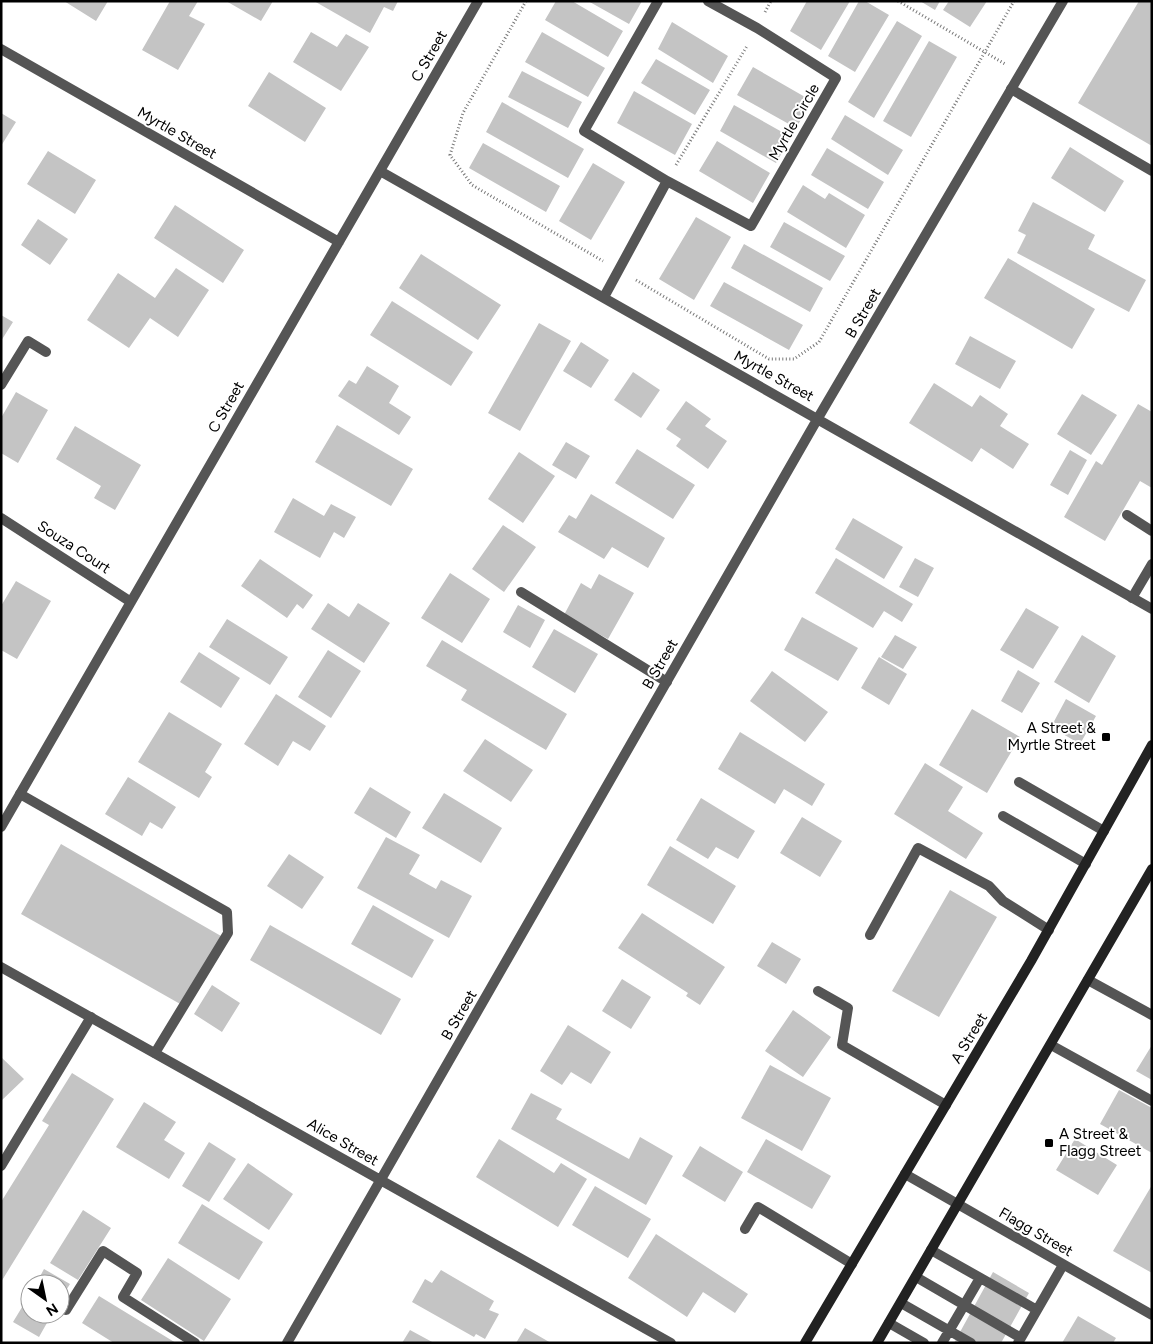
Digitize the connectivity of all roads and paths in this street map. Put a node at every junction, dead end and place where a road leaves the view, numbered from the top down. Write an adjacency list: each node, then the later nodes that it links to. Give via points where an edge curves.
1 (478, 1): 11 (street, C Street)
2 (658, 1): 13 (street, Myrtle Circle, via 584,131)
3 (708, 1): 7 (street, Myrtle Circle)
4 (771, 1): 7 (path)
5 (898, 1): 9 (path)
6 (1063, 1): 9 (street, B Street)
7 (757, 28): 13 (path); 13 (street, Myrtle Circle, via 836,78 751,226)
8 (1, 49): 14 (street, Myrtle Street)
9 (1021, 73): 10 (street, B Street)
10 (1011, 89): 12 (street); 18 (street, B Street)
11 (380, 171): 14 (street, C Street); 15 (street, Myrtle Street)
12 (1152, 171)
13 (667, 181): 15 (street)
14 (339, 242): 25 (street, C Street)
15 (604, 297): 18 (street, Myrtle Street)
16 (46, 352): 17 (street, via 28,340)
17 (1, 385)
18 (818, 418): 24 (street, Myrtle Street); 27 (street, B Street)
19 (1127, 515): 21 (street)
20 (1, 518): 25 (street, Souza Court)
21 (1152, 531)
22 (1152, 564): 24 (street)
23 (521, 592): 27 (street)
24 (1132, 598): 26 (street, Myrtle Street)
25 (131, 602): 30 (street, C Street)
26 (1152, 609)
27 (667, 682): 49 (street, B Street)
28 (1152, 745): 33 (main road, A Street)
29 (1019, 782): 33 (street)
30 (20, 794): 32 (street, C Street); 44 (street, via 227,912 228,933)
31 (1003, 816): 34 (street)
32 (1, 827)
33 (1104, 831): 34 (main road, A Street)
34 (1086, 864): 36 (main road, A Street)
35 (1151, 871): 39 (main road)
36 (1049, 930): 37 (street, via 1003,901 989,886 918,848); 46 (main road, A Street)
37 (870, 935)
38 (1, 967): 42 (street, Alice Street)
39 (1088, 980): 41 (street); 43 (main road)
40 (818, 991): 46 (street, via 848,1008 842,1045)
41 (1152, 1015)
42 (91, 1017): 44 (street, Alice Street); 47 (street)
43 (1051, 1045): 45 (street); 50 (main road)
44 (156, 1053): 49 (street, Alice Street)
45 (1152, 1101)
46 (946, 1105): 48 (main road, A Street)
47 (1, 1166)
48 (905, 1174): 50 (street, Flagg Street); 53 (main road, A Street)
49 (381, 1181): 66 (street, B Street); 67 (street, Alice Street)
50 (958, 1204): 52 (main road); 54 (street, Flagg Street)
51 (745, 1229): 53 (street, via 758,1207)
52 (931, 1250): 55 (main road); 56 (street)
53 (852, 1264): 68 (main road, A Street)
54 (1063, 1265): 60 (street); 61 (street, Flagg Street)
55 (916, 1277): 57 (main road); 59 (street)
56 (980, 1278): 59 (street); 60 (street)
57 (901, 1303): 62 (main road); 63 (street)
58 (70, 1304): 65 (street, via 103,1251 138,1273 123,1298)
59 (965, 1305): 63 (street); 64 (street)
60 (1037, 1310): 64 (street)
61 (1152, 1315)
62 (889, 1323): 69 (main road); 70 (street)
63 (950, 1331): 71 (street); 72 (street)
64 (1020, 1340)
65 (195, 1343)
66 (287, 1343)
67 (670, 1343)
68 (805, 1343)
69 (877, 1343)
70 (924, 1343)
71 (942, 1343)
72 (971, 1343)

